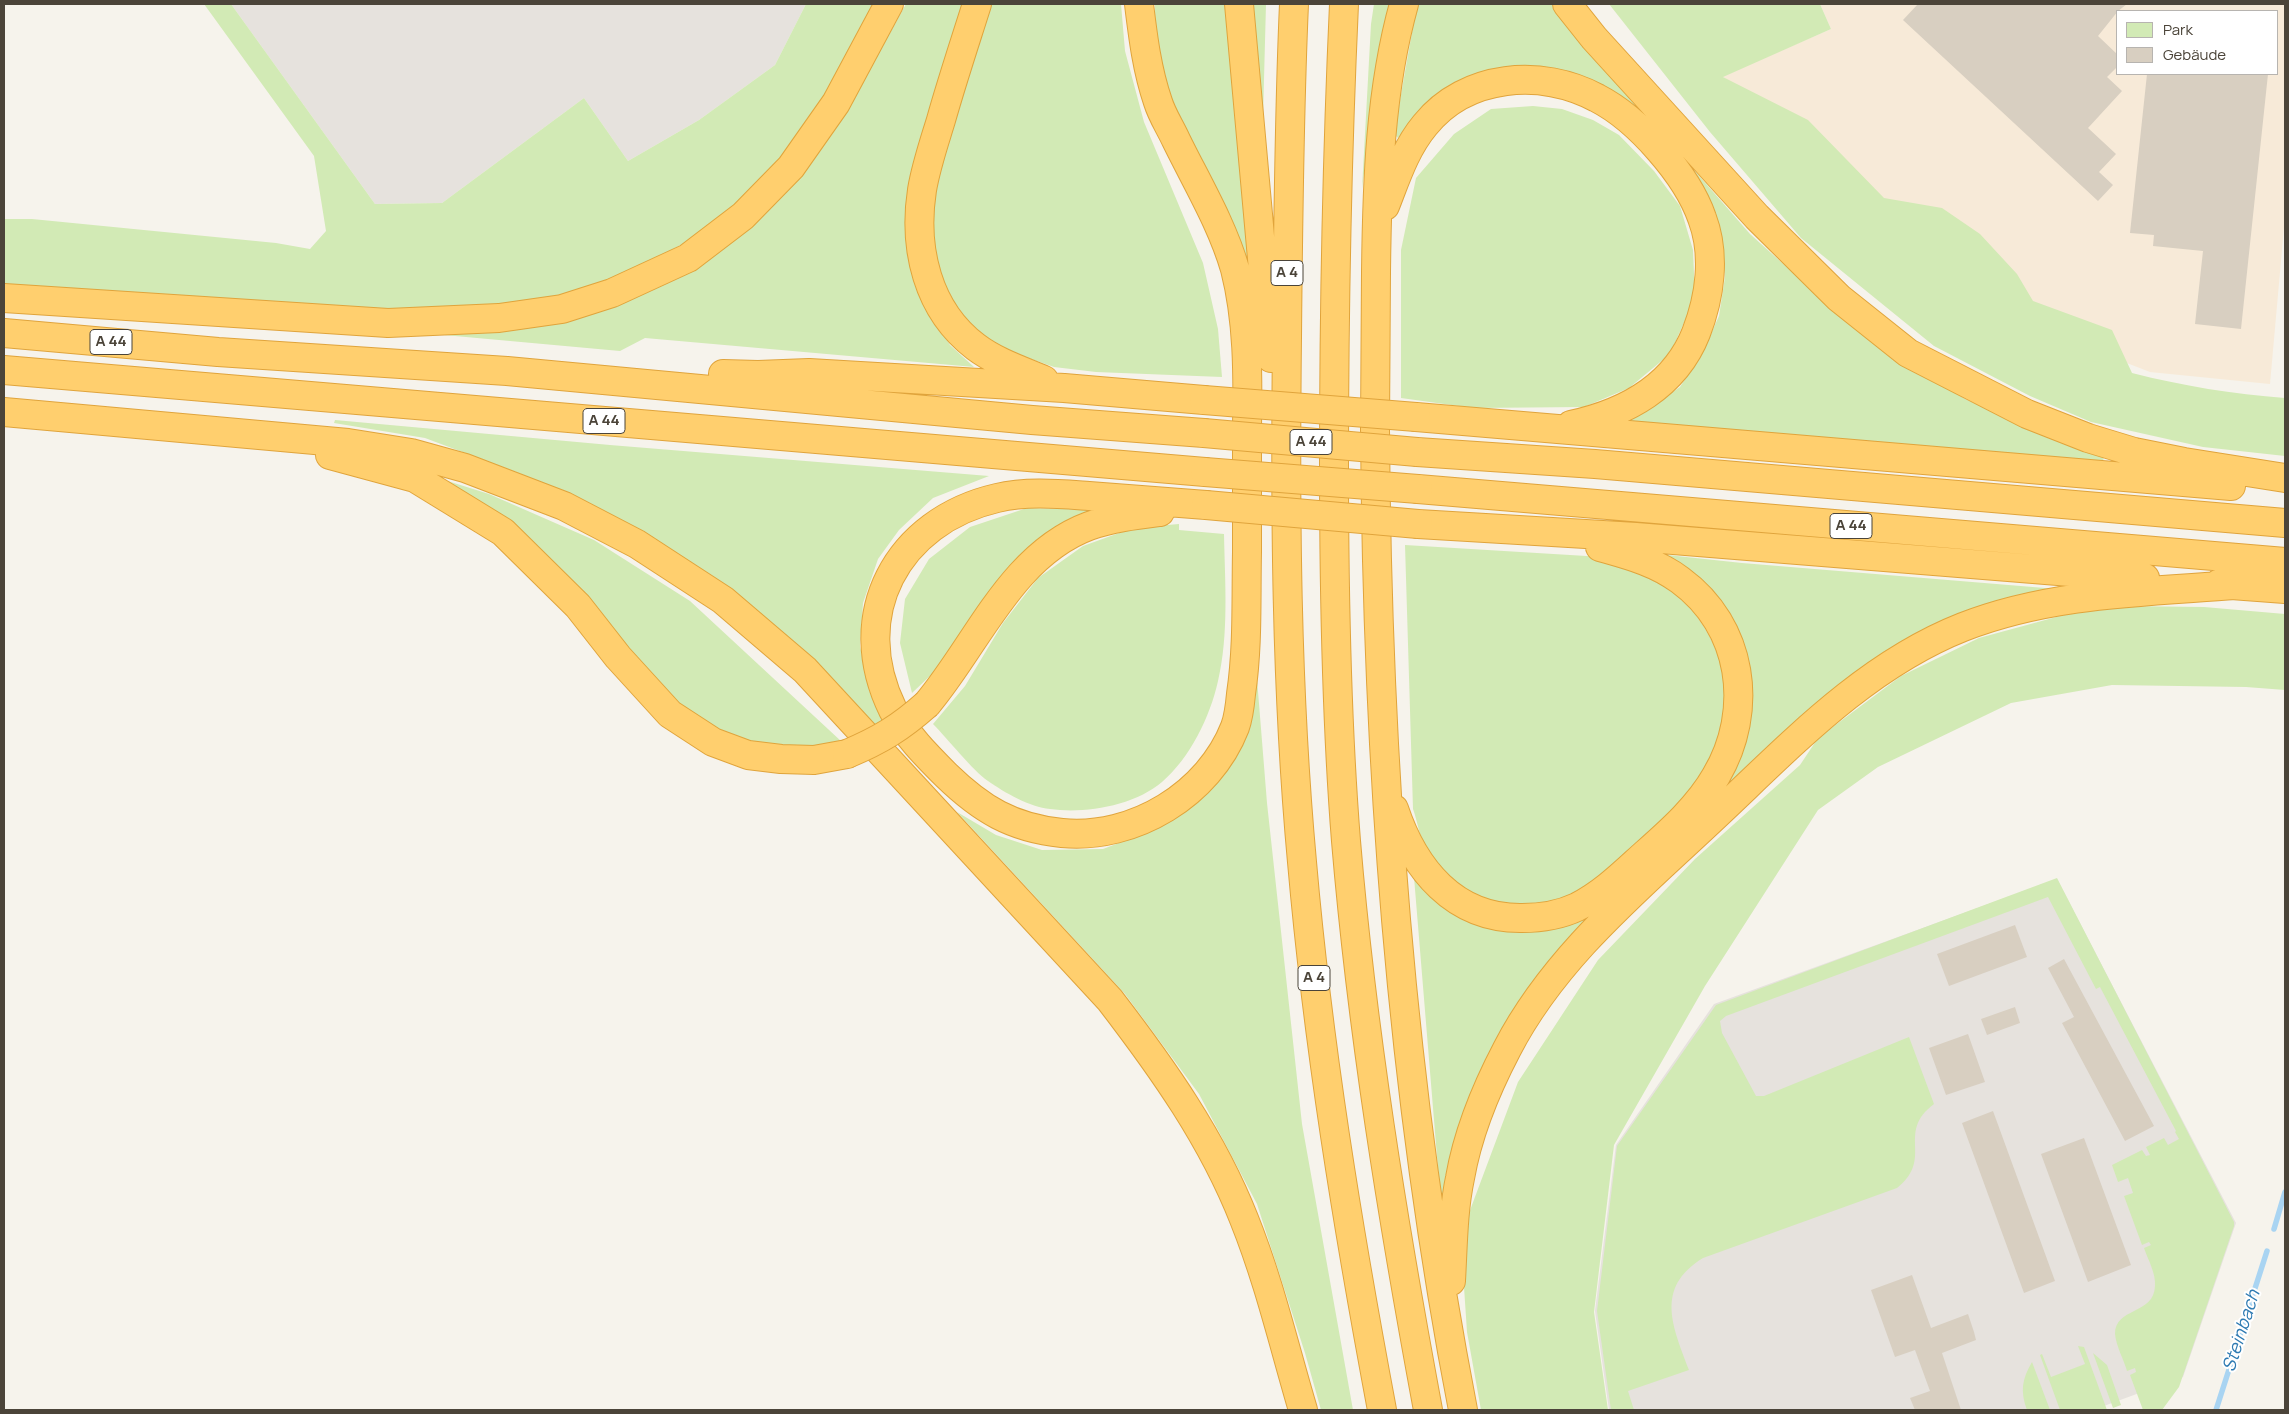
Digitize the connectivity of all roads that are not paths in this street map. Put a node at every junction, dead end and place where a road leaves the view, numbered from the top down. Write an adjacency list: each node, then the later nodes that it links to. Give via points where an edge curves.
1 (890, 4): 10 (highway, via 836,103 791,167 743,216 688,258 612,293 562,309 499,318 388,323)
2 (977, 4): 14 (highway, via 924,175 919,224 923,266 943,312 974,346 1000,362)
3 (1139, 4): 20 (highway, via 1145,58 1159,105 1222,233 1241,301 1248,362 1246,662 1238,721 1217,762 1206,774 1164,810 1144,821 1098,833 1068,834 1020,825 977,804 910,737 895,714 881,678 876,637 878,612 883,591 903,554 917,538 942,521 980,503 1006,496 1034,494)
4 (1239, 4): 23 (highway)
5 (1294, 4): 23 (highway, A 4, via 1288,232)
6 (1344, 4): 31 (highway, via 1333,394 1334,568 1342,774 1348,860 1370,1049 1407,1297)
7 (1404, 4): 9 (highway, via 1385,106)
8 (1567, 4): 18 (highway, via 1757,217 1839,298 1908,354 2027,414 2088,438 2159,457)
9 (1377, 226): 16 (highway, via 1412,143 1426,124 1460,96 1499,81 1550,81 1597,98 1618,111 1673,166 1691,192 1703,220 1710,252 1708,294 1692,344 1661,385 1638,401 1586,422); 27 (highway, via 1376,544)
10 (4, 298)
11 (4, 333): 13 (highway, A 44, via 218,352)
12 (4, 370): 24 (highway, A 44, bridge)
13 (507, 371): 14 (highway, via 556,364 668,373 758,376 809,373); 21 (highway, A 44, bridge, via 1012,418)
14 (1064, 388): 16 (highway, bridge)
15 (4, 412): 17 (highway)
16 (1549, 429): 19 (highway, via 2127,478 2232,486)
17 (256, 436): 20 (highway, bridge, via 415,478 484,520 532,558 578,606 670,714 713,742 748,754 781,760 814,760 847,754 904,726 950,678 997,602 1042,555 1063,540 1103,522); 29 (highway, via 348,443 411,453 466,468 564,506 637,544 723,600 805,670 1110,1000 1179,1094 1208,1142 1244,1218 1274,1300)
18 (2285, 478)
19 (2285, 486)
20 (1206, 505): 22 (highway, bridge)
21 (2285, 523)
22 (1538, 532): 25 (highway); 27 (highway, via 1635,556 1679,580 1709,608 1730,648 1738,689 1737,725 1717,775 1705,794 1674,826 1600,893 1576,907 1531,918 1480,912 1441,888 1410,846)
23 (1286, 542): 30 (highway, A 4, via 1296,779 1310,946 1344,1194)
24 (2285, 562)
25 (2235, 585): 26 (highway); 28 (highway, via 2086,596 2037,605 1963,627 1931,642 1851,692 1619,906 1535,1003 1482,1101 1458,1192)
26 (2285, 589)
27 (1385, 783): 28 (highway, via 1422,1165)
28 (1448, 1332): 32 (highway)
29 (1303, 1410)
30 (1382, 1410)
31 (1428, 1410)
32 (1464, 1410)

